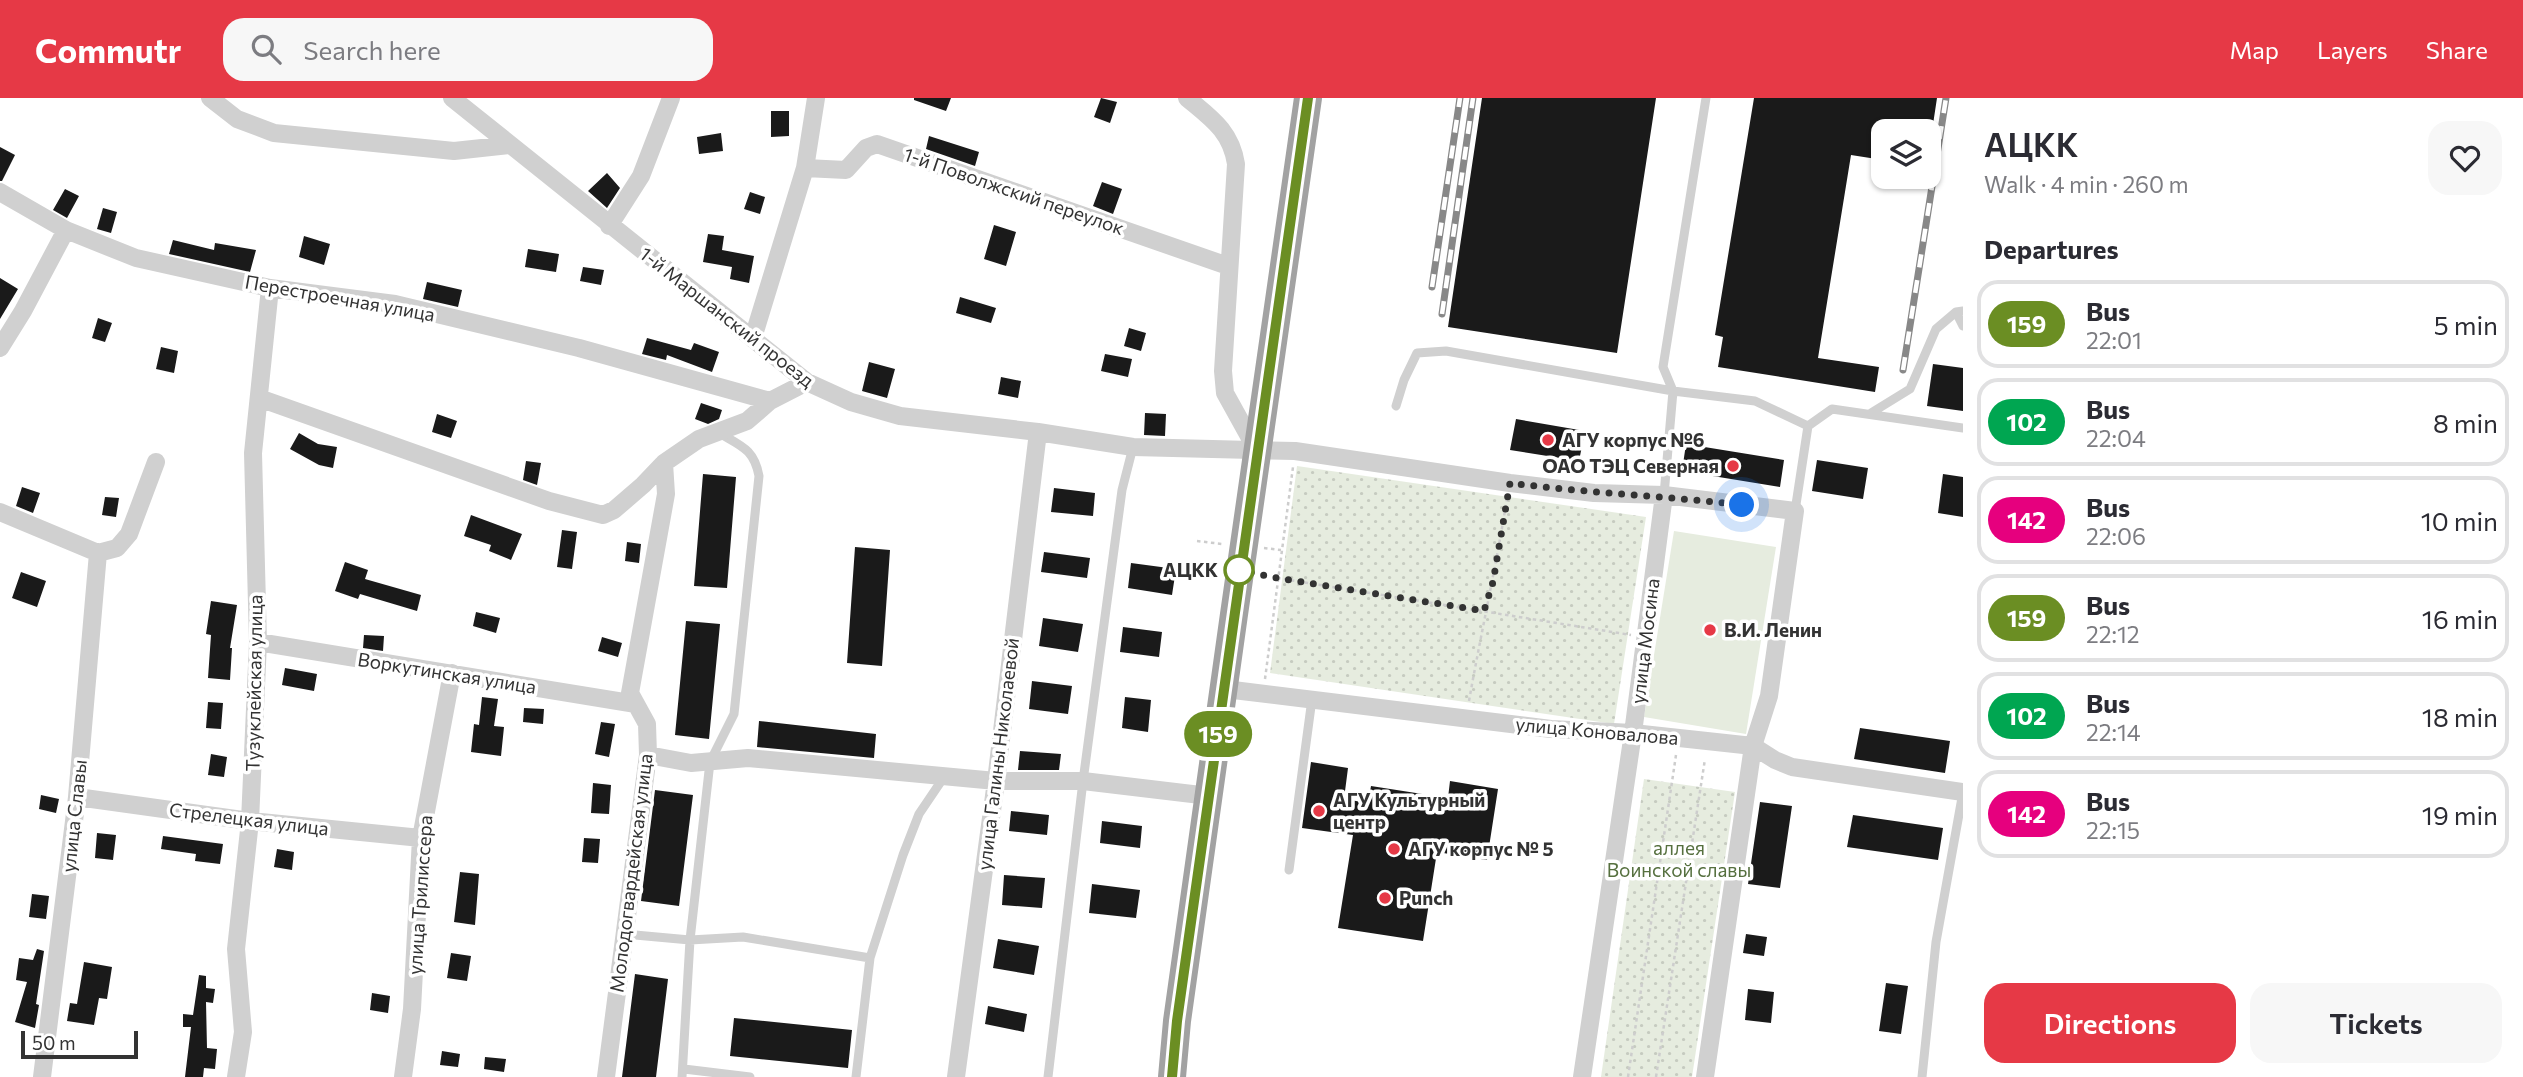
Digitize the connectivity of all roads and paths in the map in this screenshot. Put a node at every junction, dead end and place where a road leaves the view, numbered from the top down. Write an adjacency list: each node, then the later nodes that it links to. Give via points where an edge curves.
1 (210, 98): 8 (street, via 237,119 274,133 454,151)
2 (452, 98): 8 (street, 1-й Маршанский проезд)
3 (671, 98): 11 (street, via 641,176)
4 (816, 98): 9 (street)
5 (1187, 98): 13 (street, via 1215,121 1233,145 1236,164)
6 (1308, 98): 30 (highway)
7 (1706, 98): 20 (lane, via 1663,367)
8 (510, 145): 11 (street, 1-й Маршанский проезд)
9 (805, 168): 13 (street, 1-й Поволжский переулок, via 846,170 866,148 877,144); 17 (street)
10 (0, 192): 12 (street, Перестроечная улица)
11 (609, 226): 17 (street, 1-й Маршанский проезд)
12 (66, 230): 14 (street, Перестроечная улица, via 136,258); 18 (street)
13 (1228, 266): 30 (street, via 1225,393)
14 (270, 288): 21 (street, Тузуклейская улица); 22 (street, Перестроечная улица, via 396,304)
15 (1960, 311): 16 (lane); 24 (lane, via 1936,328 1910,389)
16 (1963, 326)
17 (754, 338): 19 (street, 1-й Маршанский проезд)
18 (0, 348)
19 (807, 382): 22 (street); 27 (street, 1-й Маршанский проезд, via 851,402 900,416)
20 (1673, 391): 23 (lane, via 1446,351 1426,352 1417,353); 25 (lane, via 1755,401); 35 (lane)
21 (259, 398): 33 (street, via 549,501 603,514 614,510); 42 (street, Тузуклейская улица, via 253,453)
22 (770, 401): 28 (street, via 747,421)
23 (1396, 406)
24 (1870, 414): 25 (lane, via 1832,410); 26 (lane)
25 (1808, 426): 36 (lane)
26 (1963, 428)
27 (1038, 432): 29 (street, 1-й Маршанский проезд); 57 (street, улица Галины Николаевой)
28 (718, 433): 33 (street, via 699,439); 54 (lane, via 747,449 759,476 734,713)
29 (1133, 447): 30 (street, 1-й Маршанский проезд); 56 (lane, via 1122,490)
30 (1256, 449): 31 (street, 1-й Маршанский проезд); 44 (highway)
31 (1295, 451): 34 (street, 1-й Маршанский проезд); 39 (path)
32 (156, 461): 38 (street, via 129,534 117,548)
33 (664, 463): 47 (street, Молодогвардейская улица, via 666,494 630,693)
34 (1510, 483): 35 (street, 1-й Маршанский проезд); 40 (path)
35 (1664, 495): 36 (street, 1-й Маршанский проезд); 41 (street, улица Мосина)
36 (1795, 511): 52 (street, via 1769,696)
37 (0, 512): 38 (street)
38 (97, 553): 60 (street, улица Славы)
39 (1277, 578): 40 (path); 45 (path)
40 (1484, 611): 41 (path); 48 (path)
41 (1644, 637): 49 (street, улица Мосина)
42 (258, 642): 43 (street, Воркутинская улица); 61 (street, Тузуклейская улица)
43 (452, 673): 47 (street, Воркутинская улица); 62 (street, улица Трилиссера)
44 (1225, 689): 45 (street, улица Коновалова); 59 (highway)
45 (1263, 693): 46 (street, улица Коновалова)
46 (1312, 699): 48 (street, улица Коновалова); 63 (lane)
47 (636, 704): 53 (street, Молодогвардейская улица, via 647,724)
48 (1466, 719): 49 (street, улица Коновалова)
49 (1633, 733): 50 (street, улица Коновалова); 77 (street, улица Мосина)
50 (1678, 738): 51 (street, улица Коновалова); 78 (path)
51 (1707, 741): 52 (street, улица Коновалова); 79 (path)
52 (1753, 746): 58 (street, улица Коновалова, via 1792,767); 80 (street)
53 (648, 755): 54 (street); 64 (street, Молодогвардейская улица)
54 (710, 762): 55 (street, via 748,758); 65 (lane)
55 (945, 776): 57 (street); 66 (lane, via 919,814)
56 (1083, 780): 57 (street); 59 (street); 75 (lane)
57 (996, 781): 74 (street, улица Галины Николаевой)
58 (1963, 792): 81 (lane, via 1936,942)
59 (1209, 796): 76 (highway)
60 (77, 797): 61 (street, Стрелецкая улица); 68 (street, улица Славы)
61 (250, 821): 62 (street, Стрелецкая улица); 69 (street, Тузуклейская улица, via 236,949 243,1032)
62 (421, 838): 70 (street, улица Трилиссера, via 412,1009)
63 (1289, 870)
64 (624, 934): 65 (lane); 71 (street, Молодогвардейская улица)
65 (690, 940): 66 (lane, via 743,937); 67 (lane)
66 (870, 958): 73 (lane)
67 (683, 1073): 72 (lane)
68 (42, 1077)
69 (236, 1077)
70 (403, 1077)
71 (606, 1077)
72 (750, 1077)
73 (856, 1077)
74 (956, 1077)
75 (1048, 1077)
76 (1172, 1077)
77 (1582, 1077)
78 (1628, 1077)
79 (1656, 1077)
80 (1705, 1077)
81 (1922, 1077)

